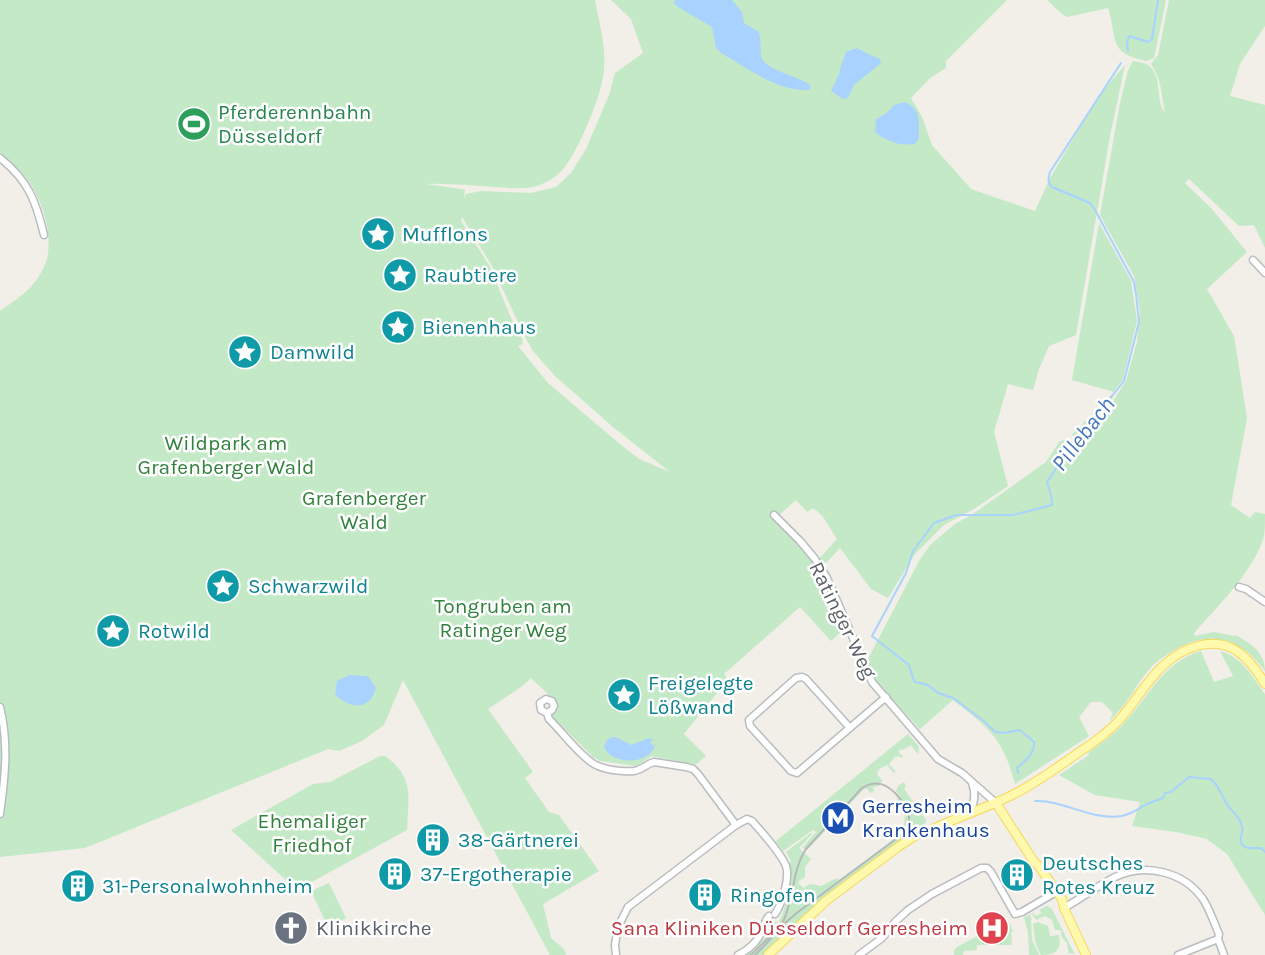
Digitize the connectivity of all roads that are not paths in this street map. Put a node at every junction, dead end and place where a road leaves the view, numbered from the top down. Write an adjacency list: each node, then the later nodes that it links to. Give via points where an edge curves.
1 (0, 158): 2 (street, via 30,190)
2 (44, 235)
3 (1253, 260): 4 (street)
4 (1265, 273)
5 (774, 515): 9 (street, Ratinger Weg, via 827,578 872,682)
6 (1239, 587): 7 (street)
7 (1265, 602)
8 (1265, 684): 14 (main road, via 1247,658 1230,648 1210,644 1187,649 1161,667 1106,733 1031,785)
9 (886, 697): 12 (street); 13 (street, Ratinger Weg, via 938,759)
10 (0, 707): 15 (street, via 6,756)
11 (547, 713): 17 (street, via 597,766 636,771 651,762 693,769)
12 (850, 729): 12 (street, via 802,677 749,720 793,773)
13 (971, 782): 14 (street, Ratinger Weg); 16 (street, via 974,799)
14 (996, 803): 16 (main road); 18 (main road)
15 (0, 814)
16 (967, 814): 23 (main road, via 929,831 873,866 827,900)
17 (736, 825): 21 (street, via 628,906 618,927); 22 (street, via 752,821 786,867 783,901 765,919 755,943)
18 (1054, 894): 19 (main road); 24 (street, via 1015,914 991,872 981,868 908,910 883,938)
19 (1064, 908): 20 (street, via 1116,876 1164,872 1199,894); 25 (main road)
20 (1218, 939): 26 (street); 27 (street)
21 (616, 955)
22 (738, 955)
23 (768, 955)
24 (859, 955)
25 (1086, 955)
26 (1178, 955)
27 (1224, 955)

